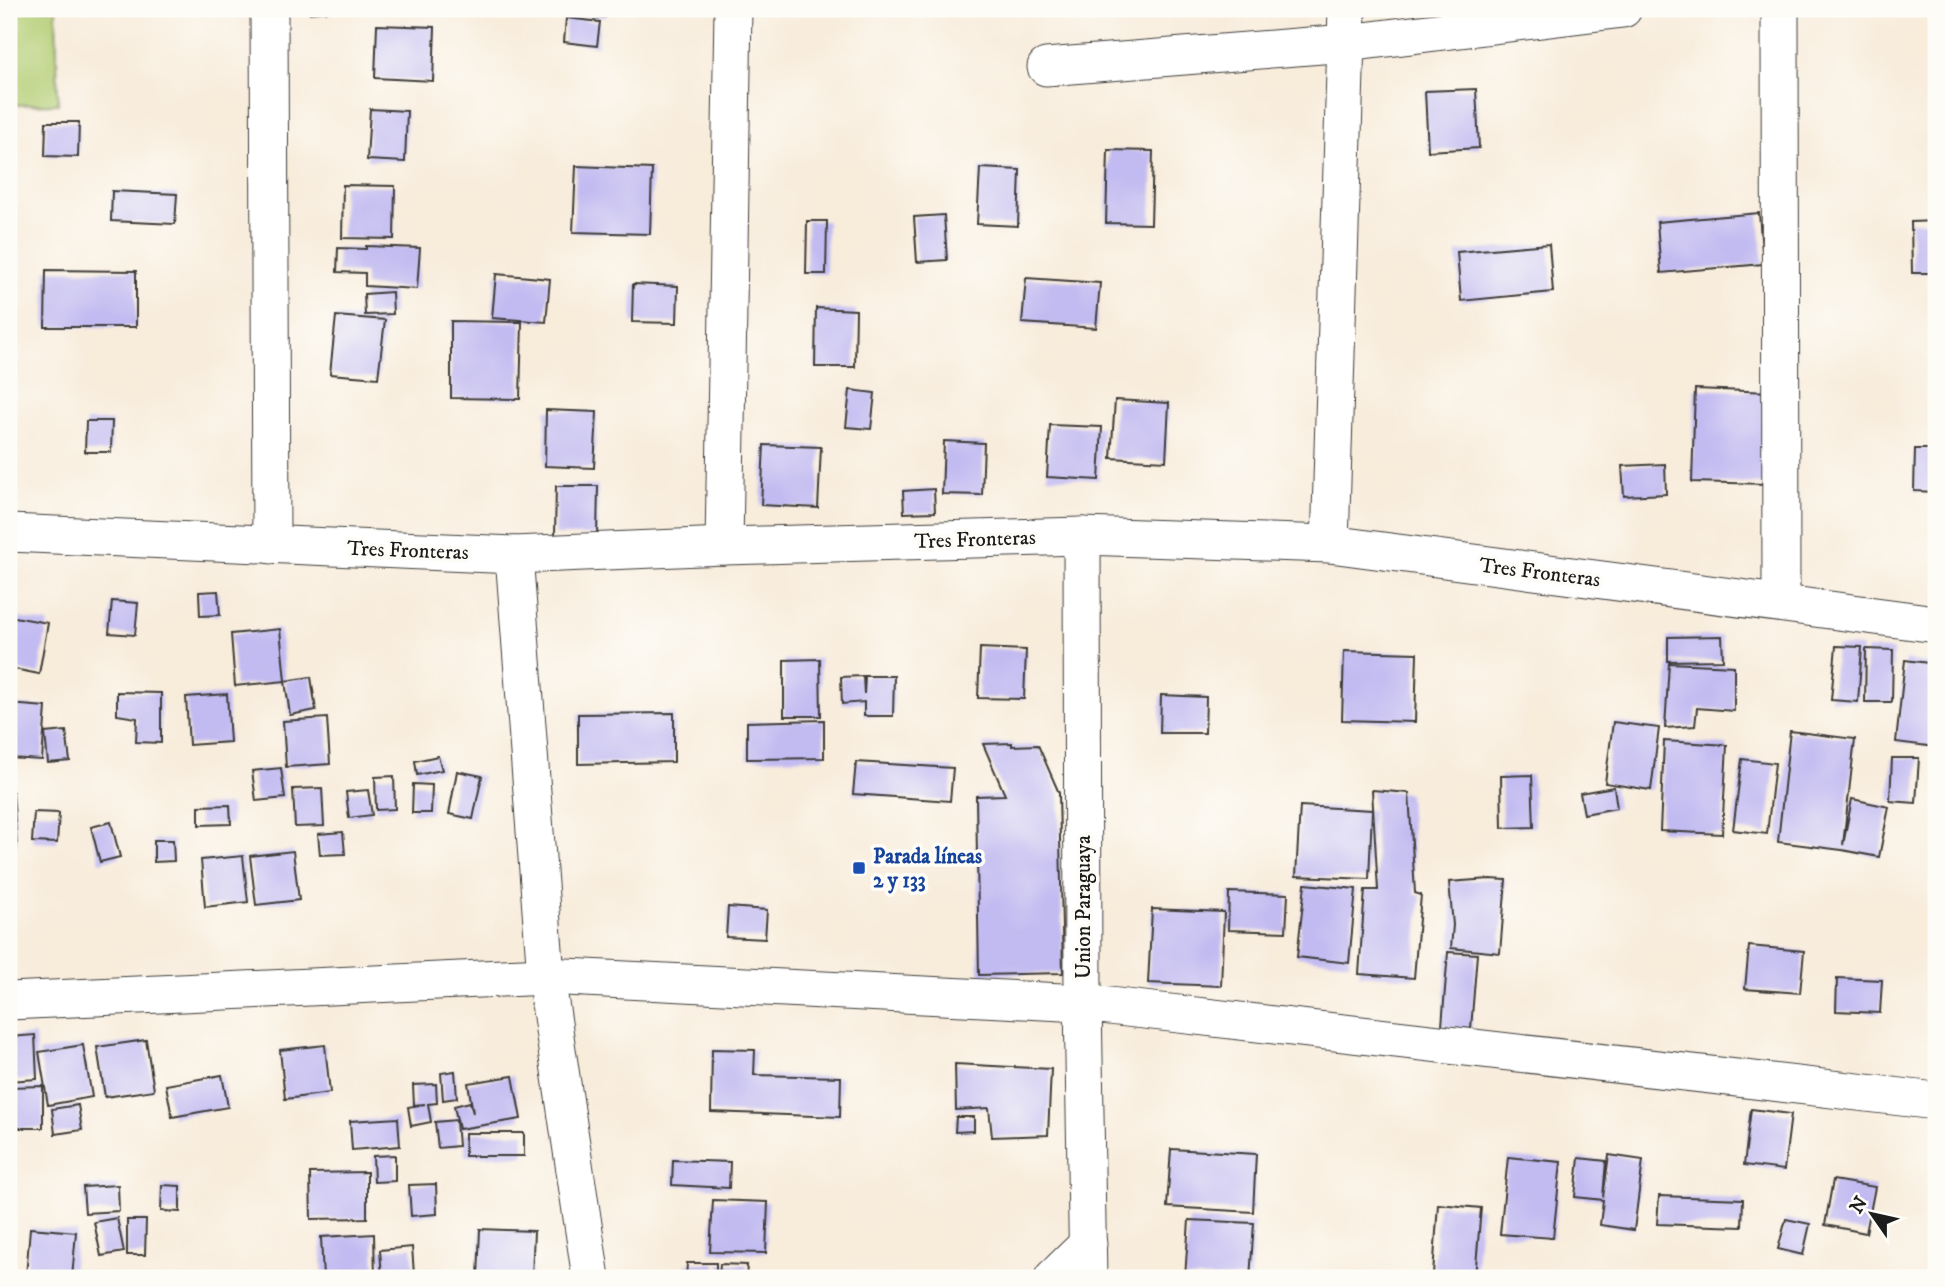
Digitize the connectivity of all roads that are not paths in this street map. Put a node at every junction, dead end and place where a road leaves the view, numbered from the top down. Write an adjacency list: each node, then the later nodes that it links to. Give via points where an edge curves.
1 (269, 9): 10 (street)
2 (733, 9): 11 (street)
3 (1623, 9): 5 (street)
4 (1780, 9): 13 (street)
5 (1347, 26): 6 (street); 9 (street)
6 (1046, 68)
7 (9, 533): 10 (street, Tres Fronteras)
8 (1082, 536): 9 (street, Tres Fronteras); 11 (street, Tres Fronteras); 17 (street, Union Paraguaya)
9 (1330, 544): 13 (street, Tres Fronteras)
10 (271, 545): 12 (street, Tres Fronteras)
11 (724, 546): 12 (street, Tres Fronteras)
12 (514, 555): 15 (street)
13 (1780, 603): 14 (street, Tres Fronteras)
14 (1936, 624)
15 (546, 976): 16 (street); 17 (street); 20 (street)
16 (9, 1001)
17 (1083, 1003): 18 (street); 19 (street, Union Paraguaya)
18 (1936, 1101)
19 (1088, 1261): 21 (street)
20 (591, 1278)
21 (1053, 1278)

